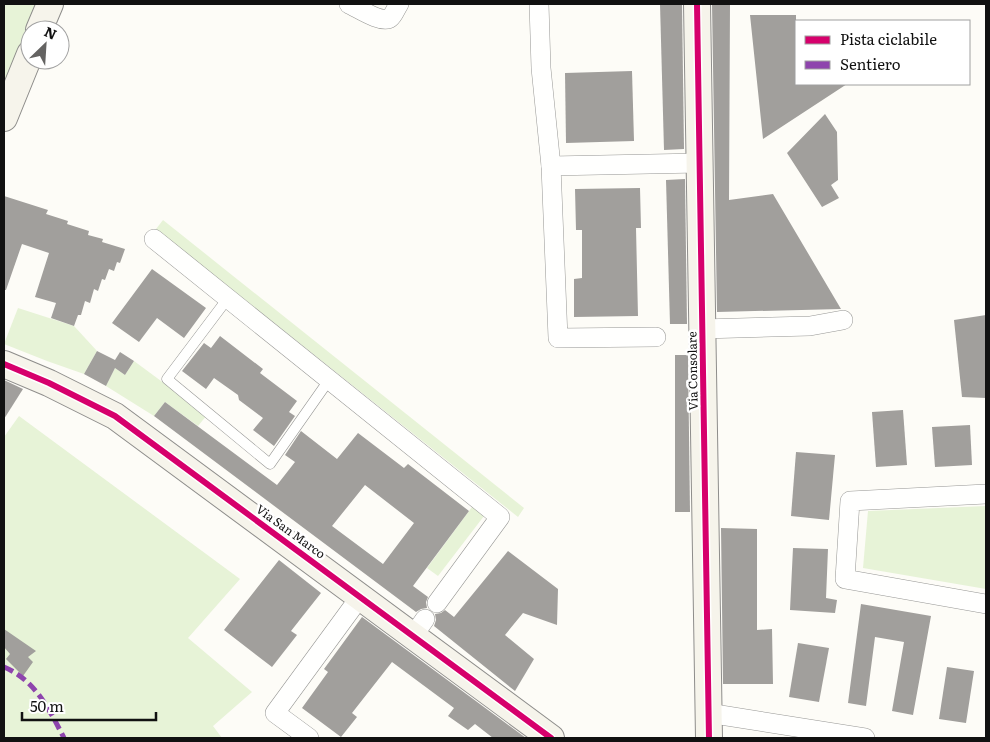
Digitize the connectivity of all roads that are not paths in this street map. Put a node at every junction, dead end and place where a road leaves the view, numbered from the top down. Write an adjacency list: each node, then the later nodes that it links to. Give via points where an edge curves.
1 (50, 4): 6 (street)
2 (350, 4): 3 (street, via 381,19 392,16)
3 (399, 4)
4 (538, 4): 10 (street, via 540,68)
5 (697, 4): 9 (street, Via Consolare)
6 (43, 20)
7 (24, 70): 8 (street)
8 (4, 118)
9 (699, 163): 10 (street); 14 (street, Via Consolare)
10 (551, 166): 15 (street, via 558,338)
11 (154, 239): 12 (street)
12 (228, 298): 17 (street); 17 (lane, via 167,379 270,464)
13 (843, 320): 14 (street, via 810,326)
14 (702, 329): 22 (street, Via Consolare)
15 (656, 337)
16 (4, 364): 19 (street, Via San Marco, via 115,416)
17 (329, 380): 20 (street, via 500,517)
18 (986, 494): 21 (street, via 850,501 845,580)
19 (360, 596): 23 (street, via 275,714); 24 (street, Via San Marco, via 419,627)
20 (437, 603)
21 (986, 604)
22 (708, 713): 25 (street, Via Consolare); 26 (street)
23 (309, 738)
24 (551, 738)
25 (709, 738)
26 (865, 738)

